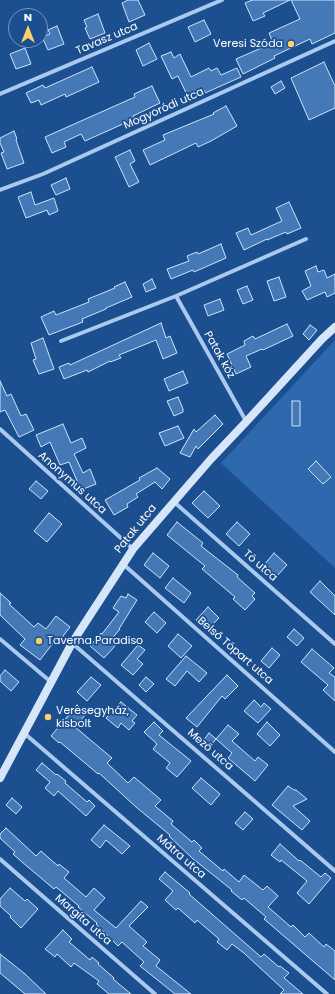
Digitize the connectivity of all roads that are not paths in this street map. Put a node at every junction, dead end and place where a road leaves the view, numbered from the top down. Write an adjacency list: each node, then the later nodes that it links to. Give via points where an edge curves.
1 (222, 0): 3 (street, Tavasz utca)
2 (335, 41): 4 (street, Mogyoródi utca, via 43,174)
3 (0, 94)
4 (0, 190)
5 (306, 239): 6 (street)
6 (176, 296): 8 (street); 9 (street, Patak köz)
7 (335, 327): 9 (street, Patak utca)
8 (61, 341)
9 (246, 422): 11 (street, Patak utca)
10 (0, 430): 12 (street, Anonymus utca)
11 (173, 501): 12 (street, Patak utca); 16 (street, Tó utca)
12 (133, 549): 13 (street, Patak utca)
13 (123, 564): 15 (street, Patak utca); 19 (street, Belső Tópart utca)
14 (0, 639): 17 (street)
15 (72, 643): 17 (street, Patak utca); 22 (street, Mező utca)
16 (335, 644)
17 (51, 682): 18 (street, Patak utca)
18 (24, 733): 20 (street, Patak utca); 24 (street, Mátra utca)
19 (335, 752)
20 (0, 778)
21 (0, 859): 23 (street, Margita utca)
22 (335, 871)
23 (155, 994)
24 (327, 994)

